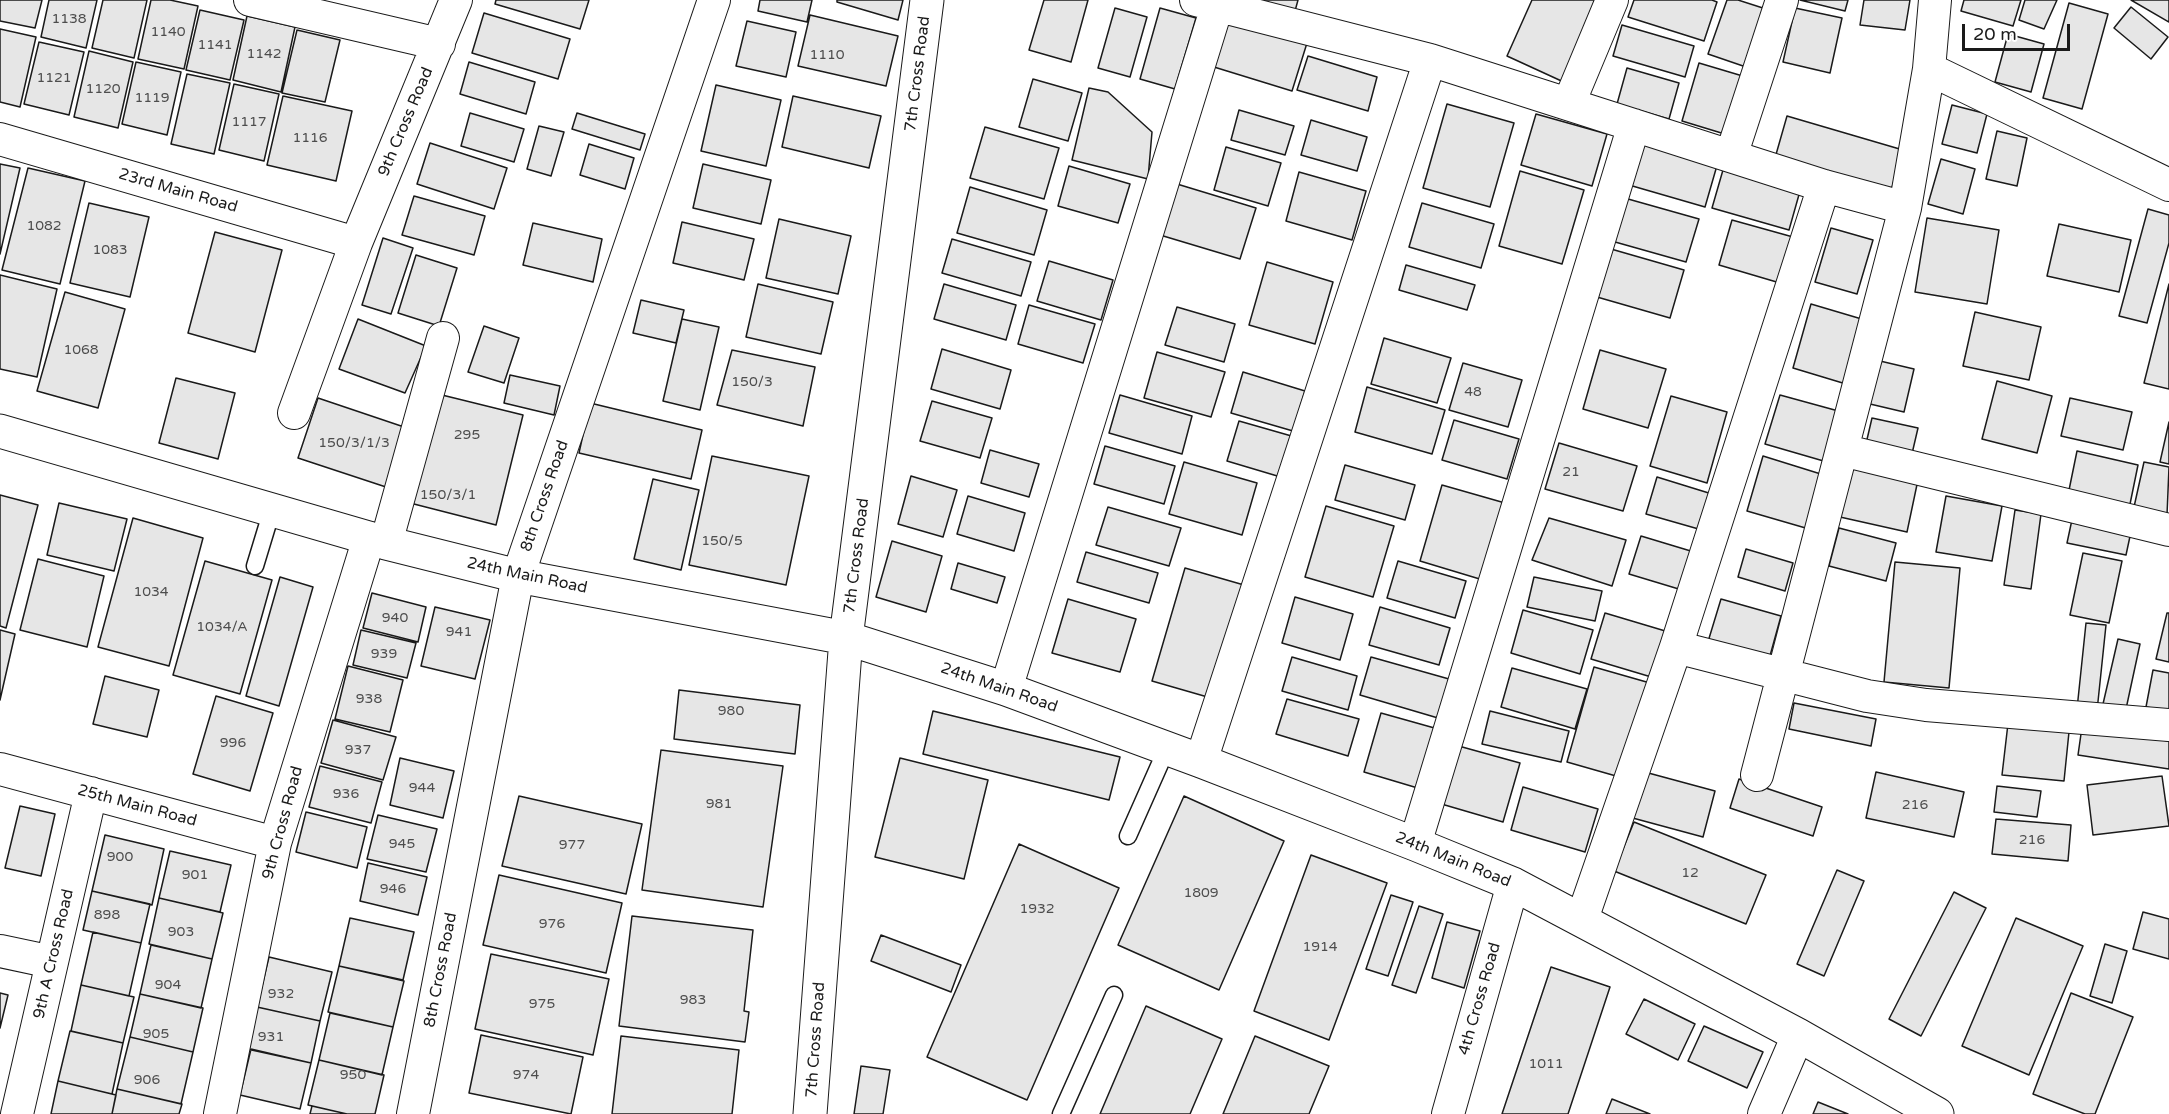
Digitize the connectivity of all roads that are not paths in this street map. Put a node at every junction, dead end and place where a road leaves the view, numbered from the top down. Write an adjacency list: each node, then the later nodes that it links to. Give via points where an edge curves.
1 (250, 0): 9 (street)
2 (456, 0): 9 (street, 9th Cross Road)
3 (714, 0): 28 (street, 8th Cross Road)
4 (927, 0): 29 (street, 7th Cross Road)
5 (1612, 0): 12 (street)
6 (1782, 0): 15 (street)
7 (1935, 0): 11 (street)
8 (1211, 2): 10 (street); 32 (street)
9 (438, 44): 19 (street, 9th Cross Road)
10 (1430, 60): 12 (street); 35 (street)
11 (1929, 69): 16 (street); 18 (street)
12 (1569, 103): 13 (street)
13 (1634, 125): 15 (street); 41 (street)
14 (0, 139): 19 (street, 23rd Main Road)
15 (1731, 156): 17 (street)
16 (2169, 185)
17 (1824, 186): 18 (street); 30 (street)
18 (1905, 208): 23 (street)
19 (356, 243): 21 (street, 9th Cross Road)
20 (443, 338): 26 (street, 9th Cross Road)
21 (294, 413)
22 (0, 431): 24 (street, 24th Main Road)
23 (1842, 450): 25 (street); 31 (street)
24 (272, 510): 26 (street, 24th Main Road); 27 (lane)
25 (2169, 530)
26 (377, 540): 28 (street, 24th Main Road); 40 (street, 9th Cross Road)
27 (255, 566)
28 (518, 576): 29 (street, 24th Main Road); 51 (street, 8th Cross Road)
29 (846, 638): 32 (street, 24th Main Road); 52 (street, 7th Cross Road)
30 (1676, 647): 31 (street); 43 (street)
31 (1783, 674): 33 (street, via 1867,696 1926,705); 37 (street)
32 (1006, 689): 34 (street, 24th Main Road)
33 (2169, 724)
34 (1167, 748): 35 (street, 24th Main Road); 39 (lane)
35 (1201, 761): 41 (street, 24th Main Road)
36 (0, 769): 38 (street, 25th Main Road)
37 (1757, 775)
38 (91, 793): 40 (street, 25th Main Road); 45 (street, 9th A Cross Road)
39 (1128, 836)
40 (275, 843): 50 (street, 9th Cross Road)
41 (1415, 844): 42 (street, 24th Main Road)
42 (1513, 884): 43 (street, 24th Main Road); 54 (street, 4th Cross Road)
43 (1582, 919): 47 (street, 24th Main Road)
44 (0, 951): 45 (street)
45 (52, 962): 49 (street, 9th A Cross Road)
46 (1114, 995): 53 (lane)
47 (1798, 1035): 48 (street, 24th Main Road); 55 (street)
48 (1934, 1113)
49 (17, 1114)
50 (220, 1114)
51 (413, 1114)
52 (811, 1114)
53 (1061, 1114)
54 (1448, 1114)
55 (1764, 1114)

